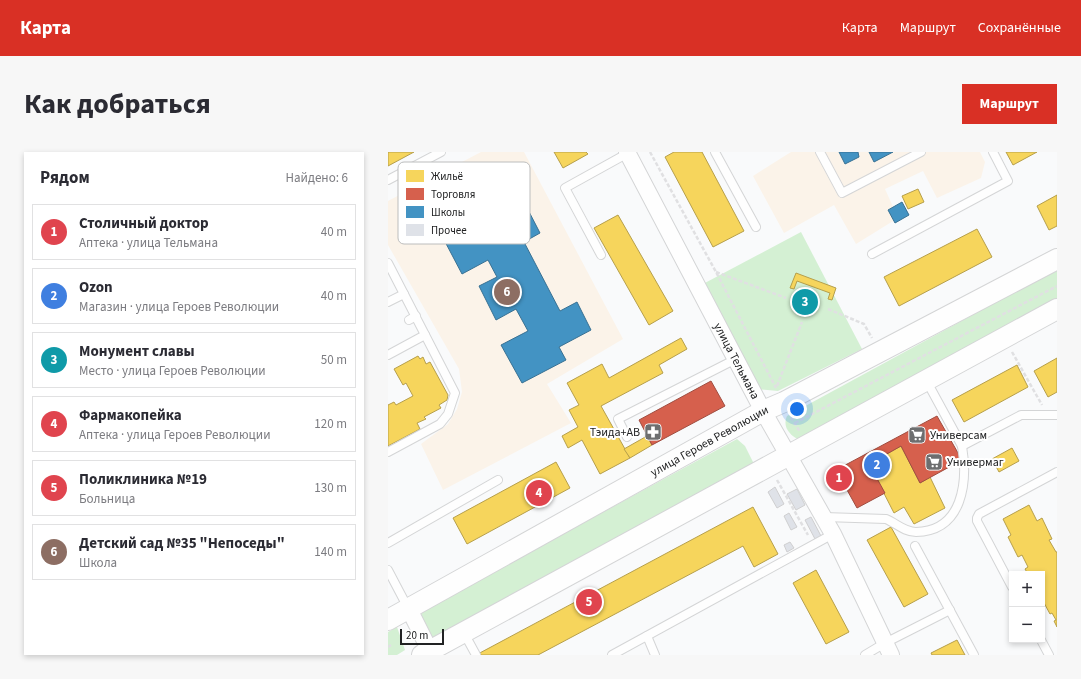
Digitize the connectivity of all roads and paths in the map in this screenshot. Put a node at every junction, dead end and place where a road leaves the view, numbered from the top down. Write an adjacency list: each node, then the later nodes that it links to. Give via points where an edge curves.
1 (441, 152): 8 (lane)
2 (629, 152): 13 (lane, via 565,188); 28 (street, улица Тельмана)
3 (650, 152): 16 (path)
4 (715, 152): 11 (lane)
5 (820, 152): 6 (lane, via 842,193)
6 (921, 152)
7 (993, 152): 12 (lane, via 1008,181)
8 (422, 162)
9 (398, 175): 10 (lane)
10 (388, 180)
11 (756, 227)
12 (872, 254)
13 (601, 255)
14 (1057, 259): 30 (street, улица Героев Революции)
15 (388, 263): 18 (lane)
16 (716, 272): 19 (path); 23 (path, via 776,389)
17 (1057, 286): 34 (path)
18 (404, 294): 20 (lane); 24 (lane, via 412,318)
19 (786, 298)
20 (388, 302)
21 (828, 309): 25 (path, via 864,324)
22 (1057, 309): 29 (street)
23 (802, 322)
24 (425, 335): 27 (lane); 38 (lane, via 455,393 448,414 440,424)
25 (872, 339)
26 (1010, 348): 33 (path)
27 (388, 355)
28 (736, 359): 31 (street, улица Тельмана); 35 (lane, via 618,419)
29 (926, 380): 36 (street); 37 (lane)
30 (784, 402): 31 (street, улица Героев Революции); 34 (path)
31 (763, 411): 39 (street, улица Тельмана); 50 (street, улица Героев Революции)
32 (1057, 414): 33 (lane)
33 (1048, 415): 37 (lane, via 1021,415)
34 (795, 423): 36 (path)
35 (627, 437)
36 (806, 445): 39 (street)
37 (962, 446): 43 (lane, via 964,470 961,498 953,515 939,527 916,532 902,529 896,522 886,519)
38 (388, 452)
39 (788, 455): 43 (street, улица Тельмана); 53 (street)
40 (1057, 472): 49 (lane, via 977,518)
41 (776, 478): 46 (path)
42 (498, 480): 45 (lane)
43 (824, 517): 44 (street, улица Тельмана)
44 (833, 534): 46 (lane); 56 (street, улица Тельмана)
45 (388, 543)
46 (814, 544): 54 (lane)
47 (915, 546): 51 (lane)
48 (388, 570): 50 (lane)
49 (1009, 581)
50 (408, 609): 52 (street, улица Героев Революции); 57 (street)
51 (950, 610): 56 (lane); 62 (lane)
52 (388, 620)
53 (464, 633): 57 (street); 58 (lane)
54 (647, 636): 59 (lane); 60 (lane)
55 (1043, 643): 63 (lane)
56 (888, 649): 61 (lane)
57 (426, 653)
58 (476, 655)
59 (612, 655)
60 (655, 655)
61 (865, 655)
62 (974, 655)
63 (1049, 655)

